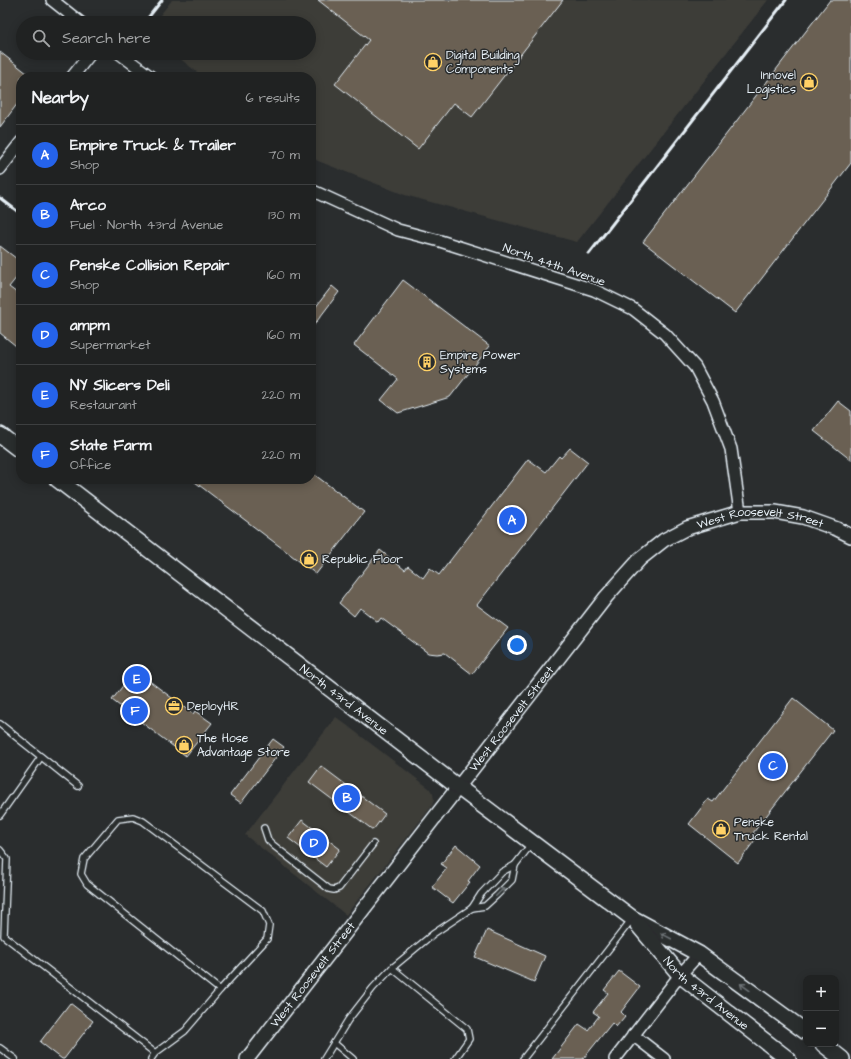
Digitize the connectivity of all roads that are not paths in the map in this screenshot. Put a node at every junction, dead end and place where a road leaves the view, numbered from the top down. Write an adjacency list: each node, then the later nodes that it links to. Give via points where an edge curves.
1 (52, 0): 2 (street)
2 (72, 16)
3 (85, 60): 5 (street)
4 (128, 60): 6 (street)
5 (76, 72)
6 (144, 72)
7 (16, 148): 8 (street)
8 (0, 169)
9 (316, 192): 13 (street, North 44th Avenue, via 398,230 594,290 632,309 665,334 695,367 713,401 731,449)
10 (0, 435): 11 (main road)
11 (16, 447)
12 (64, 484): 18 (main road, North 43rd Avenue)
13 (740, 512): 14 (street, West Roosevelt Street, via 774,512 803,517); 18 (street, West Roosevelt Street, via 687,528 664,540 640,559 606,597)
14 (851, 536)
15 (0, 724): 16 (lane)
16 (41, 757): 17 (lane); 19 (lane)
17 (78, 786)
18 (458, 787): 21 (main road, North 43rd Avenue); 40 (street, West Roosevelt Street)
19 (0, 815)
20 (264, 828): 22 (lane, via 268,840 273,845 329,889 334,890)
21 (532, 843): 24 (lane); 26 (main road, North 43rd Avenue)
22 (374, 844)
23 (0, 850): 27 (lane, via 8,859)
24 (515, 865): 25 (lane, via 502,872 481,894); 25 (lane, one-way to 24, via 485,906 497,896 512,880)
25 (472, 908): 29 (lane, via 433,934)
26 (632, 918): 28 (main road, North 43rd Avenue, one-way to 26); 30 (main road, North 43rd Avenue); 44 (lane)
27 (2, 938): 37 (lane)
28 (699, 954): 30 (street); 32 (main road, North 43rd Avenue, one-way to 28)
29 (392, 968): 34 (lane, via 348,1020); 43 (lane, via 467,1029 469,1039)
30 (680, 974): 33 (street); 47 (main road, North 43rd Avenue)
31 (220, 990): 31 (lane, via 267,939 269,925 263,911 143,821 133,817 118,819 84,859 81,874 87,884); 37 (lane, via 185,1031)
32 (803, 1030)
33 (633, 1035): 45 (street); 46 (street)
34 (334, 1044): 41 (lane); 42 (lane)
35 (826, 1047): 48 (main road)
36 (0, 1048): 38 (lane)
37 (155, 1053): 39 (lane)
38 (15, 1059)
39 (151, 1059)
40 (246, 1059)
41 (324, 1059)
42 (353, 1059)
43 (454, 1059)
44 (523, 1059)
45 (615, 1059)
46 (664, 1059)
47 (788, 1059)
48 (842, 1059)

